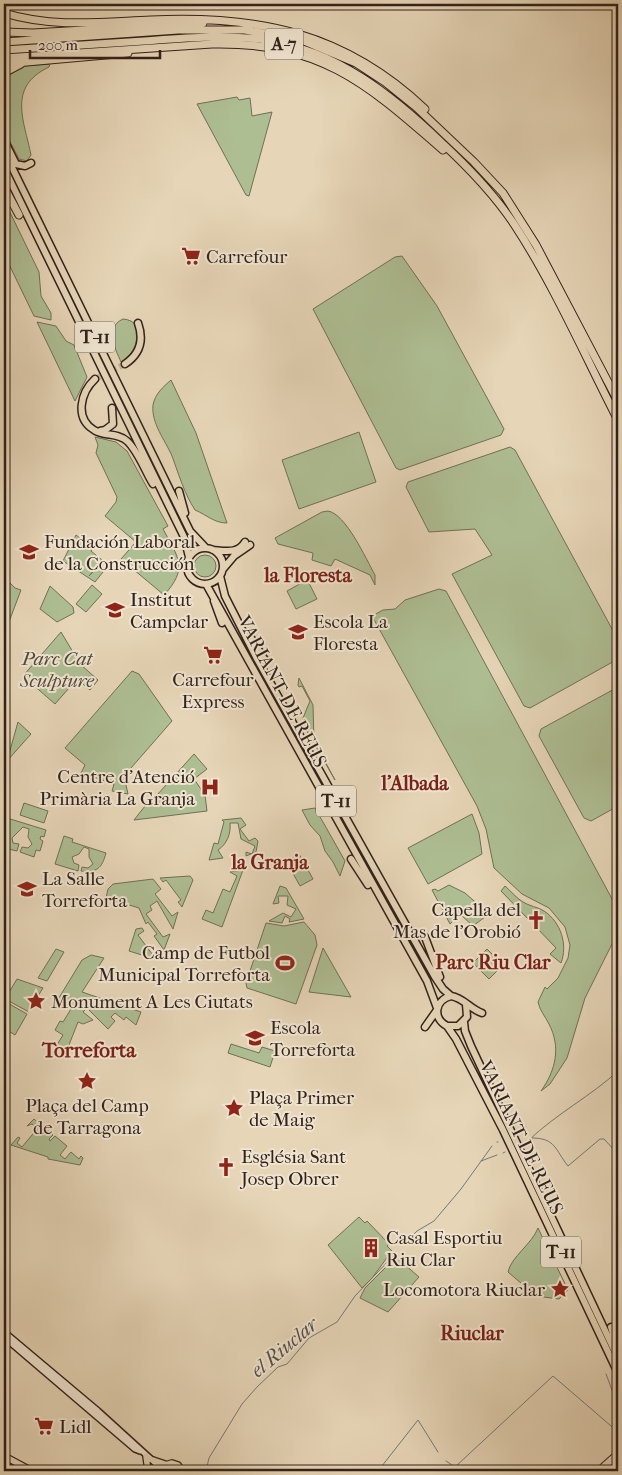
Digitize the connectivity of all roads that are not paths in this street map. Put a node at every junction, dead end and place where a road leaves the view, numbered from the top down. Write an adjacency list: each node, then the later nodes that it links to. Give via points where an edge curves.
1 (4, 13): 2 (highway, via 57,24 174,19)
2 (246, 23): 3 (highway); 15 (highway, via 318,39 373,66 422,107 476,159)
3 (4, 32)
4 (4, 42): 15 (highway, A-7, via 223,29 290,37 342,56 386,82)
5 (193, 44): 7 (highway); 8 (highway); 18 (highway, via 247,44 280,49 312,58 347,74 390,104 450,155)
6 (4, 50): 18 (highway, A-7, via 212,37 265,40 301,48 348,68 391,96 462,162)
7 (4, 58)
8 (80, 58): 9 (highway); 10 (highway, via 21,64)
9 (4, 64)
10 (4, 73)
11 (4, 140): 13 (highway, via 16,164 25,166)
12 (4, 151): 29 (highway, T-11)
13 (31, 162)
14 (4, 168): 28 (highway, T-11)
15 (490, 178): 23 (highway, A-7, via 529,232)
16 (4, 180): 19 (highway)
17 (4, 187): 19 (highway)
18 (499, 204): 25 (highway, A-7, via 529,249)
19 (19, 215)
20 (138, 323): 21 (highway, via 142,336 140,345)
21 (125, 364)
22 (95, 379): 26 (highway, via 86,390 81,406 84,420)
23 (618, 401)
24 (112, 408): 26 (highway, via 113,424 105,430)
25 (618, 420)
26 (93, 430): 28 (highway, via 119,436 132,446)
27 (179, 491): 29 (highway)
28 (169, 512): 32 (highway, T-11, via 184,537)
29 (188, 522): 30 (highway, T-11, via 195,538)
30 (206, 548): 31 (highway); 32 (highway, via 196,550)
31 (214, 550): 33 (highway, T-11, via 222,560); 33 (highway, via 232,552 247,543)
32 (189, 557): 34 (highway, T-11, via 187,567 190,576 196,582)
33 (222, 573): 34 (highway, via 214,582); 37 (highway, VARIANT DE REUS / T-11, via 225,596)
34 (206, 584): 35 (highway, T-11)
35 (216, 599): 36 (highway); 40 (highway, VARIANT DE REUS / T-11)
36 (222, 624)
37 (240, 624): 38 (highway); 42 (highway, VARIANT DE REUS / T-11, via 350,827 436,977)
38 (265, 660)
39 (352, 859): 40 (highway)
40 (396, 928): 44 (highway, VARIANT DE REUS / T-11, via 427,980)
41 (425, 937): 42 (highway)
42 (449, 994): 43 (highway, T-11); 44 (highway)
43 (466, 1004): 45 (highway, T-11); 45 (highway, via 482,1013)
44 (437, 1009): 46 (highway, T-11, via 438,1019); 46 (highway, via 425,1028)
45 (466, 1019): 46 (highway, via 458,1026); 52 (highway, VARIANT DE REUS / T-11, via 465,1031 471,1046)
46 (446, 1026): 47 (highway, VARIANT DE REUS / T-11, via 462,1051)
47 (526, 1178): 48 (highway, via 524,1181); 53 (highway, VARIANT DE REUS / T-11)
48 (534, 1205)
49 (611, 1327): 52 (highway)
50 (4, 1332): 54 (main road, via 98,1410)
51 (4, 1337): 54 (main road)
52 (617, 1356)
53 (618, 1373)
54 (140, 1451): 57 (main road)
55 (618, 1454): 64 (highway)
56 (4, 1456): 61 (main road)
57 (148, 1458): 59 (main road); 62 (main road)
58 (4, 1466): 60 (main road)
59 (161, 1469): 63 (main road, via 176,1464)
60 (14, 1471)
61 (32, 1471)
62 (148, 1471)
63 (182, 1471)
64 (599, 1471)

